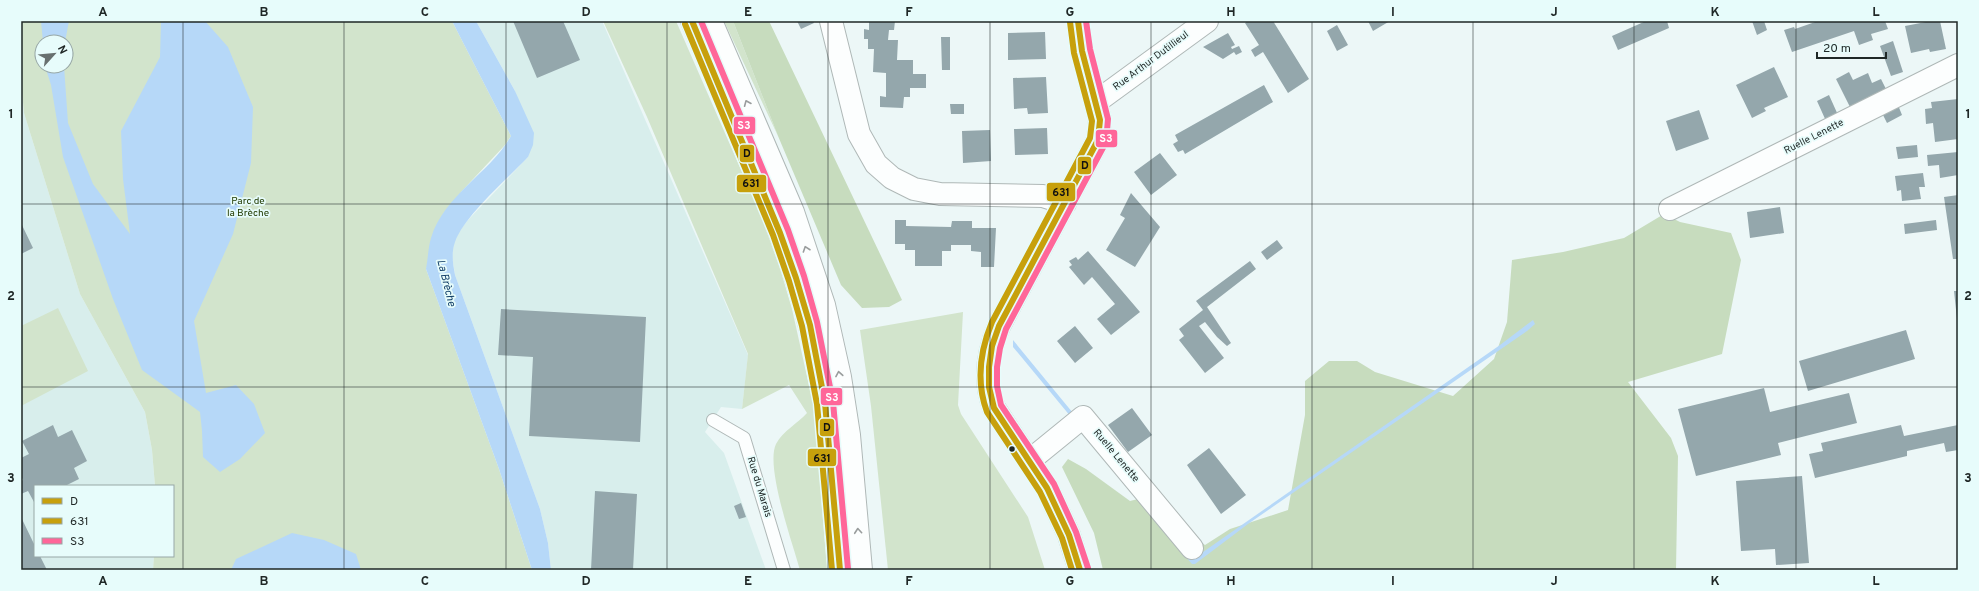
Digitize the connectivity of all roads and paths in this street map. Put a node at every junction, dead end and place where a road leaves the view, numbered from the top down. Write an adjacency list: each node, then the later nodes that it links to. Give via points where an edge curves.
1 (692, 21): 14 (street, via 776,219 805,304 824,400)
2 (711, 21): 15 (street, one-way to 2, via 848,429 822,299 793,212)
3 (831, 21): 8 (street, via 859,134 876,164 892,178 914,189 940,194 1043,196)
4 (1078, 21): 7 (street, via 1082,51)
5 (1207, 21): 7 (street, Rue Arthur Dutillieul)
6 (1958, 65): 9 (street, Ruelle Lenette)
7 (1096, 102): 8 (street, via 1100,120 1098,140)
8 (1065, 203): 11 (street, via 999,326 991,348 988,374 990,398 999,417)
9 (1670, 209)
10 (713, 420): 13 (lane, Rue du Marais, via 744,438)
11 (1030, 461): 12 (street, Ruelle Lenette, via 1083,417); 16 (street, via 1062,519)
12 (1192, 548)
13 (784, 570)
14 (840, 570)
15 (861, 570)
16 (1080, 570)

